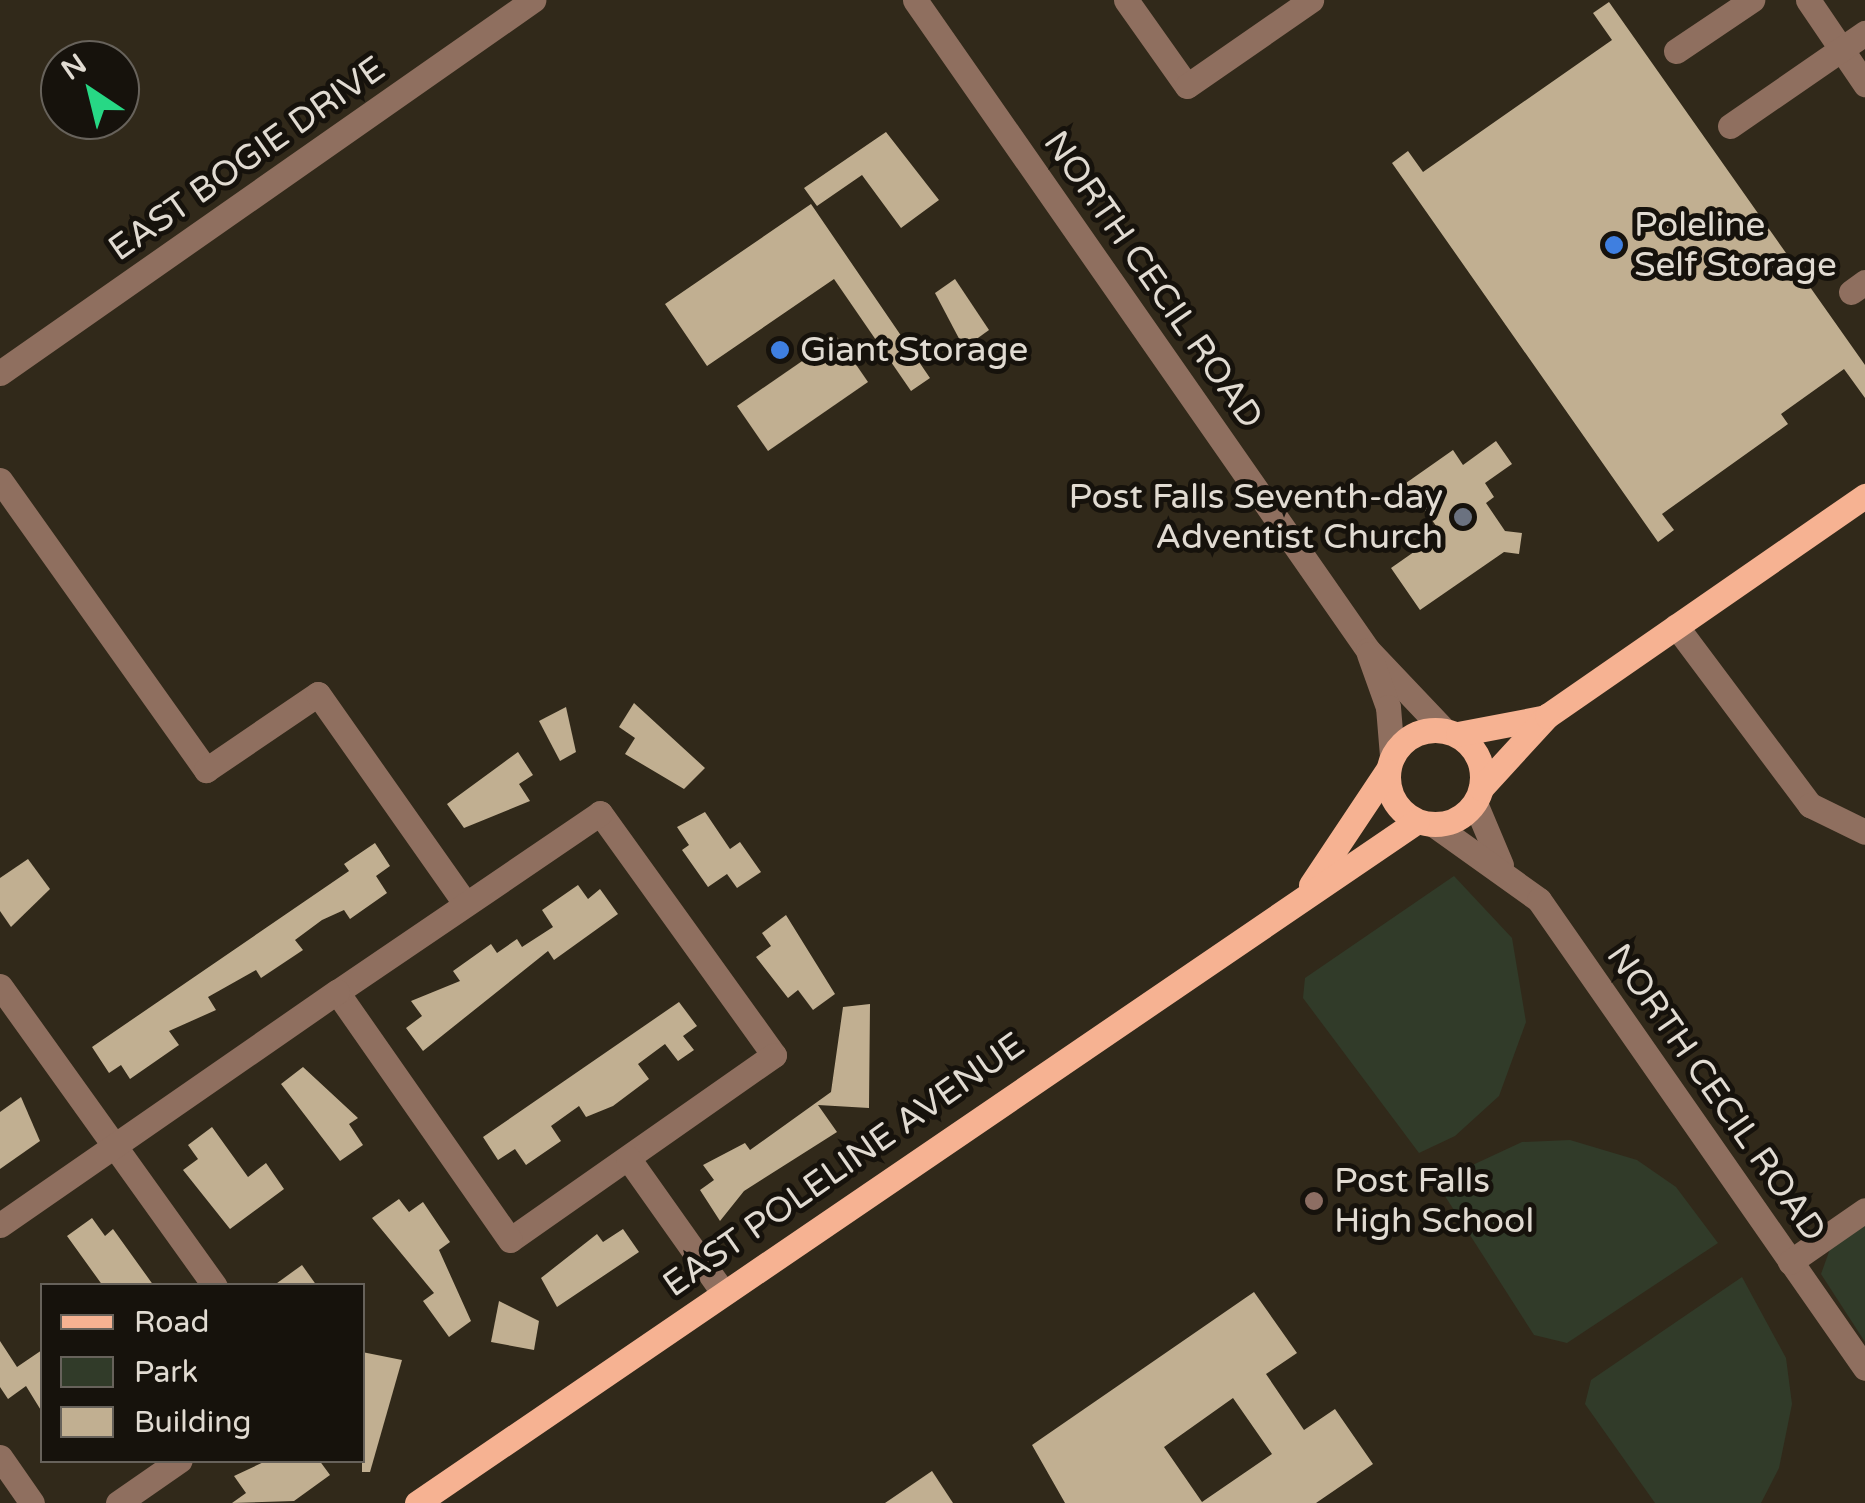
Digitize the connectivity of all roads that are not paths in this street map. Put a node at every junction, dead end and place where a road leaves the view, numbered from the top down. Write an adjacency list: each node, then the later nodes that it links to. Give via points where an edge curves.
1 (533, 0): 12 (street, EAST BOGIE DRIVE)
2 (915, 0): 16 (street, NORTH CECIL ROAD)
3 (1126, 0): 4 (street, via 1188,86)
4 (1311, 0)
5 (1752, 0): 9 (street)
6 (1808, 0): 8 (street)
7 (1865, 33): 8 (street)
8 (1841, 50): 10 (street); 11 (street)
9 (1676, 51)
10 (1865, 84)
11 (1730, 126)
12 (0, 374)
13 (0, 480): 25 (street, via 206,770 318,694)
14 (1865, 496): 15 (main road)
15 (1676, 626): 17 (main road); 22 (street, via 1810,805)
16 (1368, 650): 18 (street, NORTH CECIL ROAD); 19 (street, NORTH CECIL ROAD, via 1388,707)
17 (1547, 716): 18 (main road); 20 (main road)
18 (1450, 732): 19 (main road, via 1413,734); 20 (main road, via 1478,756)
19 (1390, 763): 21 (main road, via 1393,800); 24 (main road, EAST POLELINE AVENUE)
20 (1478, 796): 21 (main road); 23 (street, NORTH CECIL ROAD)
21 (1425, 823): 23 (street, NORTH CECIL ROAD); 24 (main road, EAST POLELINE AVENUE)
22 (1865, 832)
23 (1501, 865): 32 (street, NORTH CECIL ROAD, via 1552,918)
24 (1311, 886): 34 (main road, EAST POLELINE AVENUE)
25 (464, 902): 27 (street); 29 (street, via 600,813 774,1055)
26 (0, 986): 28 (street)
27 (337, 992): 28 (street); 29 (street, via 510,1240)
28 (115, 1147): 31 (street); 33 (street)
29 (628, 1158): 34 (street)
30 (1865, 1210): 32 (street)
31 (0, 1225)
32 (1790, 1262): 35 (street, NORTH CECIL ROAD)
33 (213, 1283)
34 (722, 1290): 40 (main road, EAST POLELINE AVENUE)
35 (1865, 1368)
36 (0, 1458): 38 (street)
37 (176, 1463): 39 (street)
38 (32, 1503)
39 (118, 1503)
40 (417, 1503)

